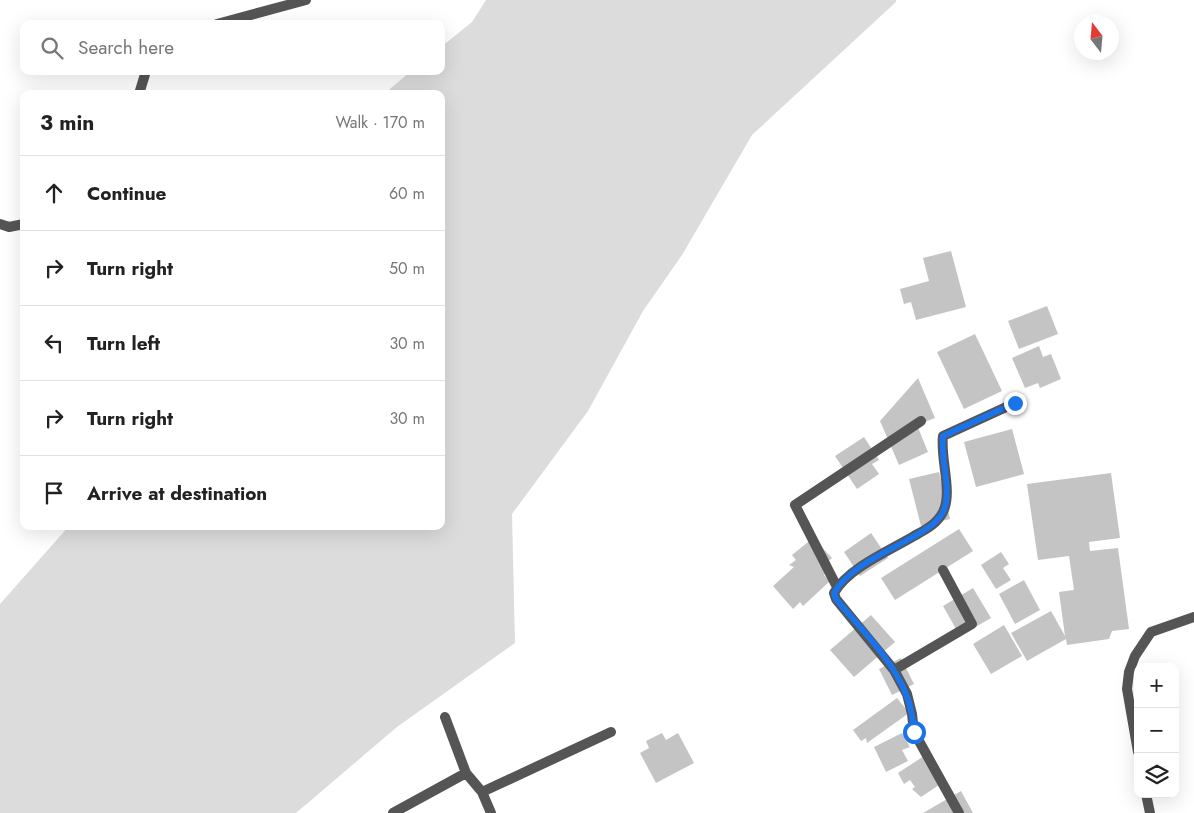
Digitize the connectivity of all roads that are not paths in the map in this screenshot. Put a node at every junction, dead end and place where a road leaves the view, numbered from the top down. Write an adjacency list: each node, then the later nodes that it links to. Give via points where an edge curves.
1 (306, 0): 2 (street)
2 (232, 20)
3 (145, 75): 4 (street)
4 (140, 90)
5 (0, 224): 6 (street, via 9,227)
6 (20, 225)
7 (1015, 403): 10 (street, via 943,436 941,447 946,493 943,511 931,527 856,570)
8 (921, 421): 10 (street, via 795,506)
9 (943, 570): 12 (street, via 972,624)
10 (838, 587): 12 (street, via 834,593 836,599)
11 (1194, 617): 15 (street, via 1151,632 1135,656 1127,689)
12 (894, 670): 21 (street, via 907,694 914,732)
13 (445, 717): 16 (street)
14 (611, 732): 17 (street)
15 (1134, 732)
16 (466, 773): 17 (street); 19 (street)
17 (482, 792): 20 (street)
18 (1147, 798): 22 (street)
19 (392, 813)
20 (491, 813)
21 (959, 813)
22 (1150, 813)

